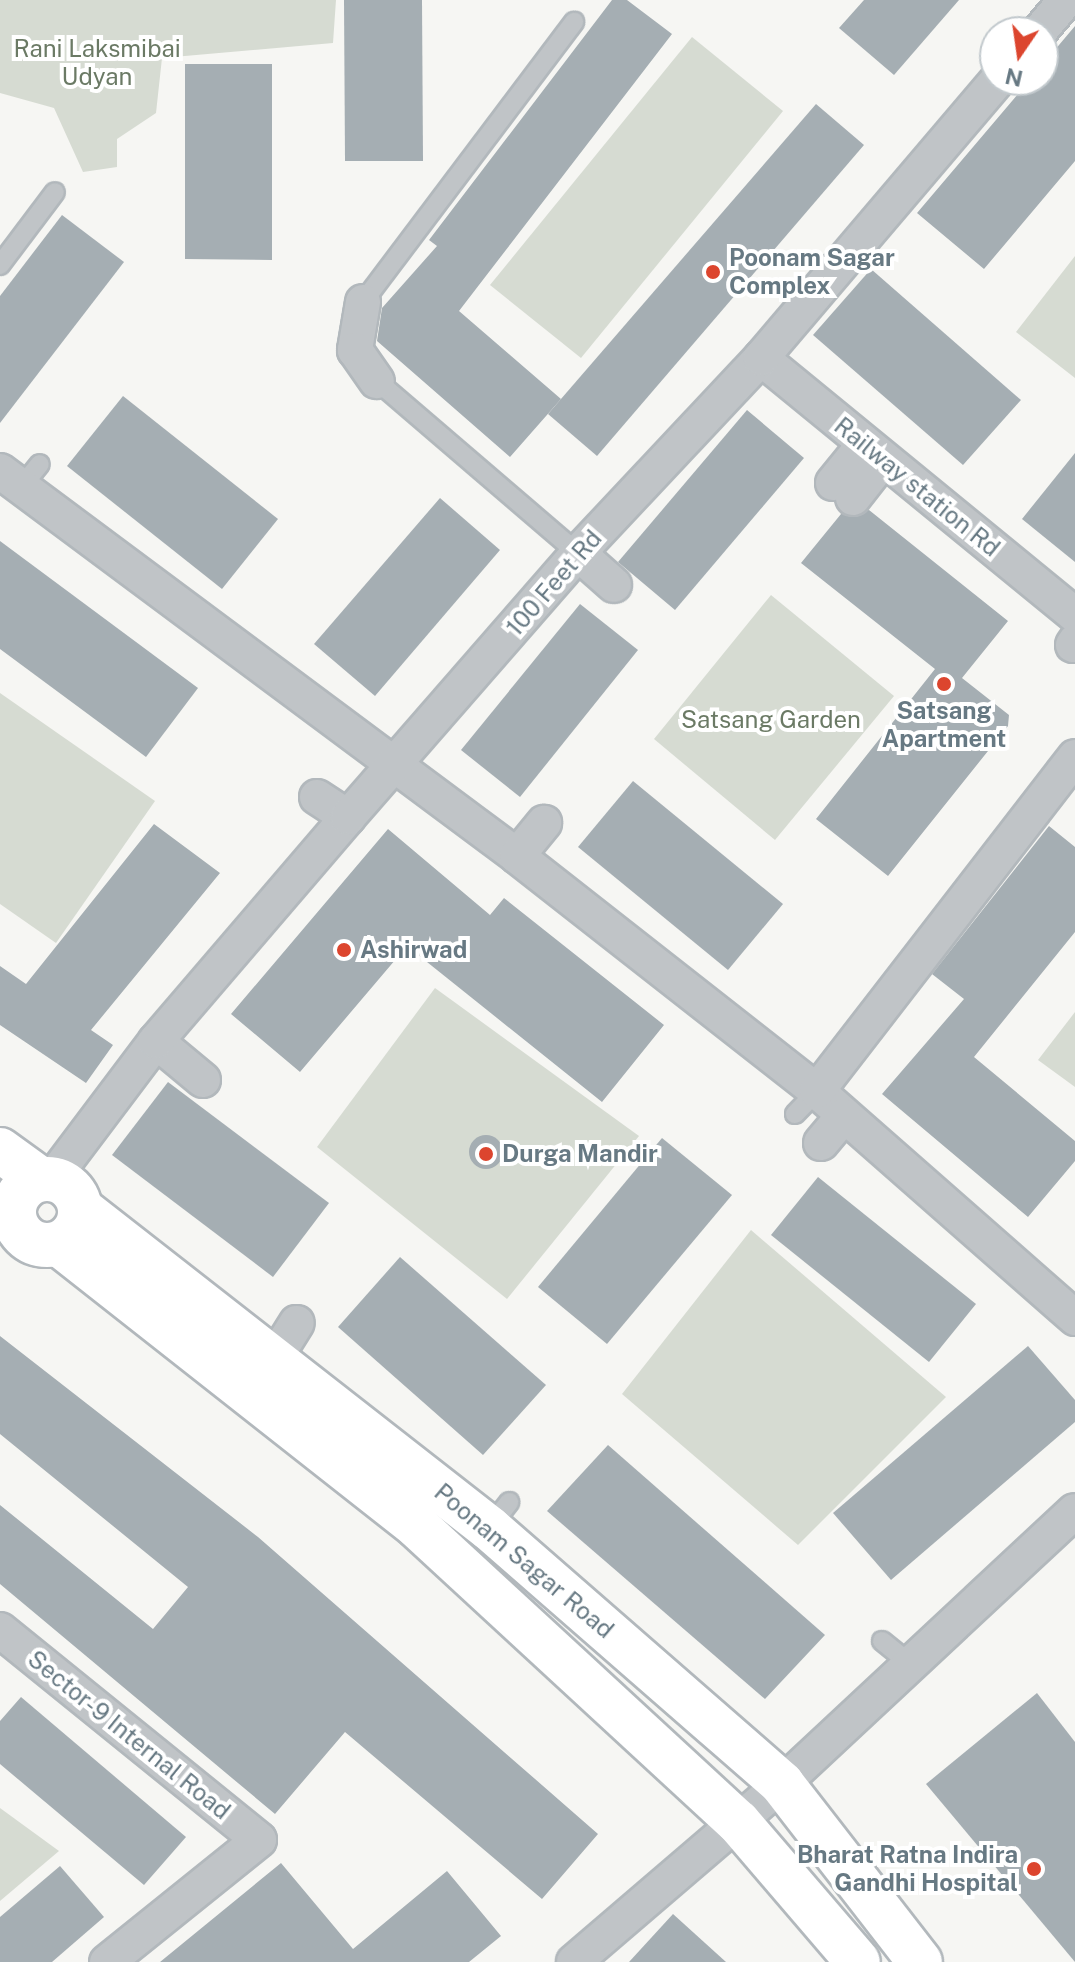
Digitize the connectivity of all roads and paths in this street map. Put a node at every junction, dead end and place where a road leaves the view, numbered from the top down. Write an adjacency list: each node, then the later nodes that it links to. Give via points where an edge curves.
1 (1066, 0): 2 (street)
2 (1052, 16)
3 (574, 22): 7 (lane)
4 (984, 96): 8 (street, 100 Feet Rd)
5 (55, 192): 6 (lane)
6 (0, 265)
7 (363, 302): 9 (street, via 355,350)
8 (761, 358): 10 (street, Railway station Rd); 13 (street, 100 Feet Rd)
9 (377, 381): 13 (lane)
10 (873, 453): 12 (street); 15 (street, Railway station Rd)
11 (21, 473): 17 (street)
12 (843, 490)
13 (578, 553): 14 (street); 17 (street, 100 Feet Rd)
14 (614, 585)
15 (1074, 634)
16 (1075, 757): 24 (street, via 917,936)
17 (396, 768): 19 (street, 100 Feet Rd); 21 (street)
18 (317, 797): 19 (street)
19 (348, 817): 22 (street, 100 Feet Rd)
20 (544, 823): 21 (street)
21 (517, 856): 24 (street)
22 (156, 1041): 23 (street); 28 (street, 100 Feet Rd)
23 (203, 1080)
24 (806, 1103): 25 (street)
25 (844, 1116): 26 (street); 29 (street)
26 (821, 1143)
27 (0, 1150): 28 (main road, Poonam Sagar Road)
28 (41, 1204): 34 (main road, Poonam Sagar Road, via 287,1340 499,1515); 35 (main road, Poonam Sagar Road, via 418,1527)
29 (1075, 1318)
30 (1075, 1511): 33 (street)
31 (0, 1630): 36 (street, Sector-9 Internal Road, via 259,1840)
32 (882, 1641): 33 (lane)
33 (910, 1664): 34 (street)
34 (782, 1784): 35 (street); 39 (main road, Poonam Sagar Road)
35 (738, 1822): 37 (street); 38 (main road, Poonam Sagar Road)
36 (107, 1962)
37 (574, 1962)
38 (858, 1962)
39 (920, 1962)

